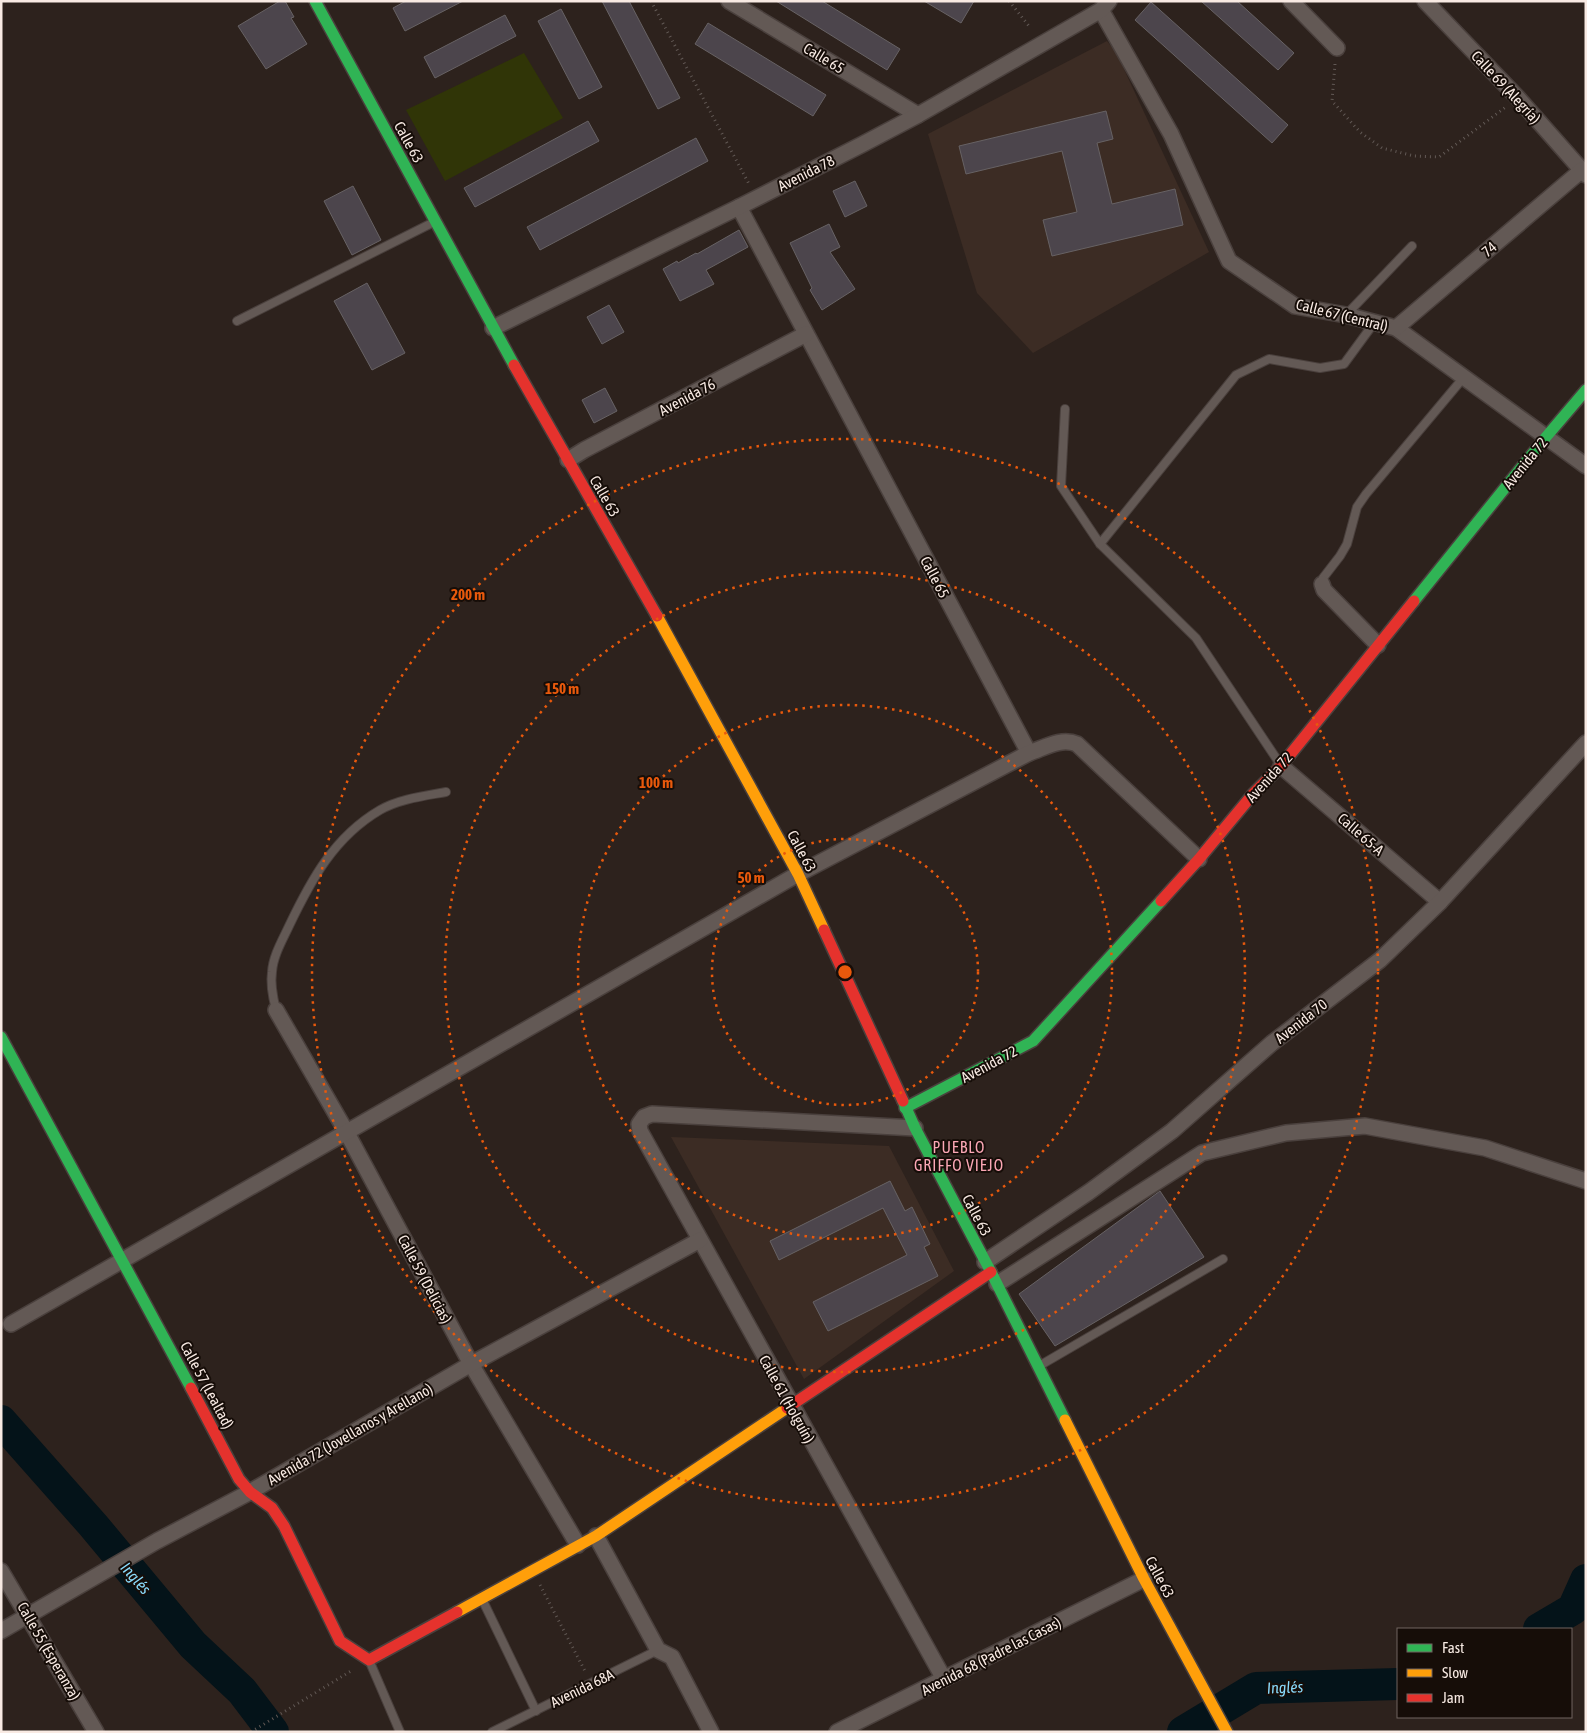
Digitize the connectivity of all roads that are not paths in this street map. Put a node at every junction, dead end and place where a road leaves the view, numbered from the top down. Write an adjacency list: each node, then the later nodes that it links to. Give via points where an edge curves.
1 (315, 1): 10 (street, Calle 63)
2 (729, 1): 7 (street, Calle 65)
3 (1291, 1): 6 (street)
4 (1424, 1): 8 (street, Calle 69 (Alegría), via 1518,98)
5 (1105, 6): 7 (street, Avenida 78); 12 (street, Calle 67 (Central), via 1171,134 1230,261 1295,306)
6 (1337, 48)
7 (918, 115): 9 (street, Avenida 78)
8 (1584, 173): 16 (street, 74)
9 (739, 207): 15 (street, Avenida 78); 17 (street, Calle 65)
10 (435, 221): 13 (lane); 15 (street, Calle 63)
11 (1412, 246): 12 (lane)
12 (1346, 315): 14 (street, Calle 67 (Central))
13 (237, 321)
14 (1374, 324): 16 (street, Calle 67 (Central)); 24 (lane, via 1344,364 1320,368 1268,360 1236,375)
15 (493, 328): 22 (street, Calle 63)
16 (1396, 328): 18 (street, Calle 67 (Central))
17 (806, 334): 22 (street, Avenida 76); 28 (street, Calle 65)
18 (1464, 377): 21 (street, Calle 67 (Central)); 25 (lane, via 1357,507 1347,544)
19 (1586, 390): 21 (street, Avenida 72)
20 (1065, 408): 24 (lane, via 1061,486)
21 (1546, 437): 23 (street, Calle 67 (Central)); 26 (street, Avenida 72)
22 (568, 460): 32 (street, Calle 63, via 686,667)
23 (1586, 466)
24 (1100, 544): 29 (lane, via 1196,638)
25 (1322, 584): 26 (street, via 1324,590)
26 (1378, 645): 29 (street, Avenida 72)
27 (1586, 743): 33 (street, Avenida 70)
28 (1029, 753): 31 (street, via 1059,742 1076,744); 32 (street)
29 (1281, 766): 31 (street, Avenida 72); 33 (street, Calle 65-A)
30 (446, 792): 34 (lane, via 381,809 354,827 330,853 309,885 275,956 271,973)
31 (1199, 859): 36 (street, Avenida 72, via 1033,1041)
32 (798, 874): 36 (street, Calle 63); 38 (street)
33 (1440, 902): 43 (street, Avenida 70, via 1380,960 1272,1043 1172,1131 1090,1192)
34 (276, 1010): 38 (street, Calle 59 (Delicias))
35 (1, 1037): 42 (street, Calle 57 (Lealtad))
36 (905, 1108): 37 (street, Calle 63)
37 (915, 1128): 40 (street, Calle 61 (Holguín), via 652,1114 644,1117 639,1124 640,1131); 43 (street, Calle 63)
38 (347, 1134): 42 (street); 45 (street, Calle 59 (Delicias))
39 (1586, 1181): 43 (street, via 1485,1148 1365,1126 1286,1133 1202,1153)
40 (700, 1240): 45 (street, Avenida 72 (Jovellanos y Arellano)); 47 (street, Calle 61 (Holguín))
41 (1223, 1259): 46 (lane)
42 (123, 1260): 44 (street); 48 (street, Calle 57 (Lealtad), via 239,1479)
43 (991, 1273): 46 (street, Calle 63); 47 (street)
44 (12, 1324)
45 (471, 1364): 48 (street, Avenida 72 (Jovellanos y Arellano)); 50 (street, Calle 59 (Delicias))
46 (1038, 1367): 52 (street, Calle 63)
47 (792, 1406): 49 (street); 58 (street, Calle 61 (Holguín))
48 (250, 1492): 54 (street, Avenida 72 (Jovellanos y Arellano), via 157,1541); 57 (street, Calle 57 (Lealtad), via 272,1508 284,1526 340,1641)
49 (596, 1536): 50 (street); 56 (street)
50 (578, 1544): 53 (street)
51 (1, 1571): 54 (street, Calle 55 (Esperanza))
52 (1144, 1579): 58 (street, Avenida 68 (Padre las Casas)); 65 (street, Calle 63)
53 (481, 1598): 57 (street); 59 (lane)
54 (29, 1616): 55 (street, Avenida 72 (Jovellanos y Arellano)); 60 (street, Calle 55 (Esperanza))
55 (1, 1632)
56 (658, 1650): 59 (lane, Avenida 68A); 63 (street, via 672,1657)
57 (369, 1660): 61 (lane)
58 (944, 1679): 64 (street, Avenida 68 (Padre las Casas))
59 (536, 1711): 62 (lane, Avenida 68A)
60 (96, 1732)
61 (400, 1732)
62 (492, 1732)
63 (711, 1732)
64 (837, 1732)
65 (1227, 1732)

